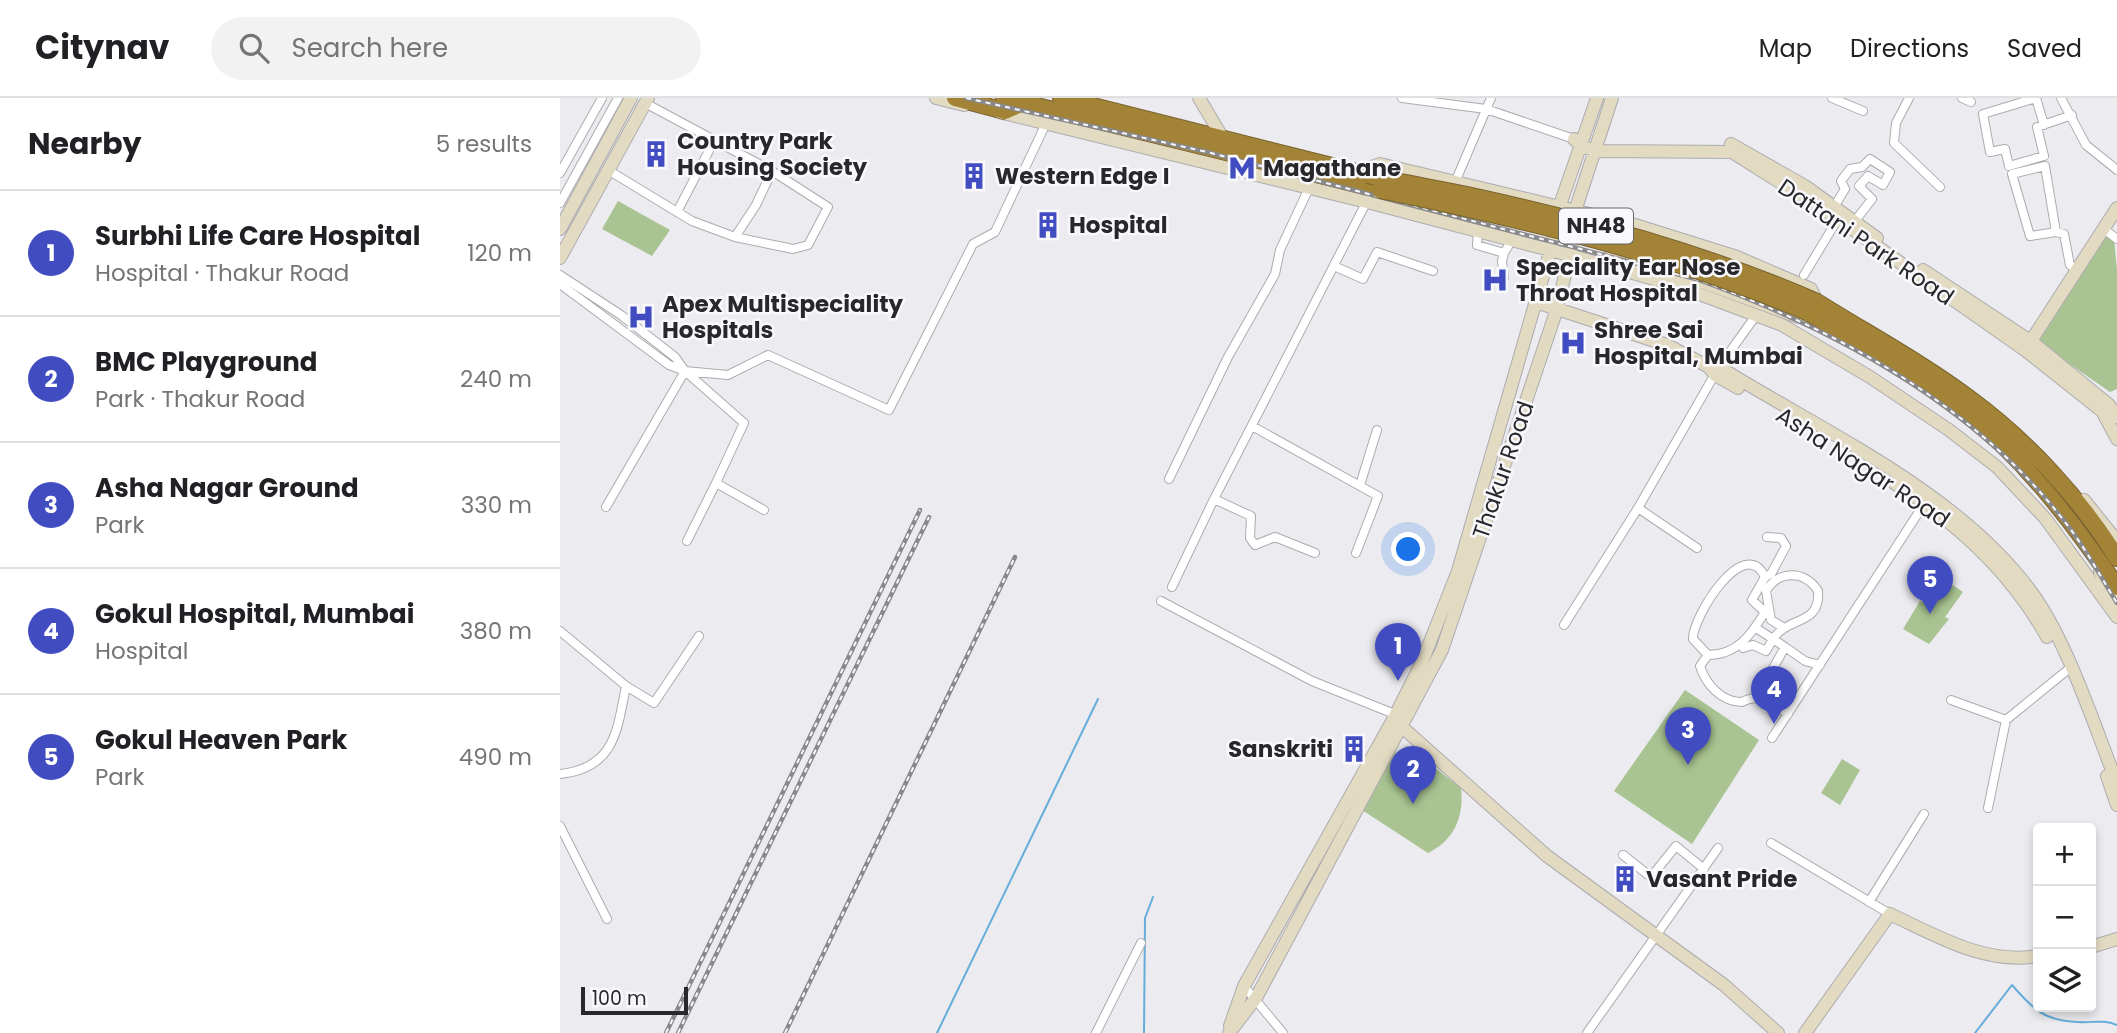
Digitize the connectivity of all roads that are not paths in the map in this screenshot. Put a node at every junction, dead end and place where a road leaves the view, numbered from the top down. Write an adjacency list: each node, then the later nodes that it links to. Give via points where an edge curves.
1 (602, 98): 27 (street)
2 (618, 98): 37 (street)
3 (631, 98): 36 (street)
4 (936, 98): 20 (street)
5 (955, 98): 18 (highway, via 1005,111)
6 (1004, 98): 18 (highway, NH48)
7 (1199, 98): 24 (street)
8 (1402, 98): 19 (street, Dattani Park Road)
9 (1492, 98): 19 (street)
10 (1597, 98): 26 (street, Thakur Road)
11 (1612, 98): 26 (street, Thakur Road)
12 (1832, 98): 21 (street)
13 (1909, 98): 33 (street, via 1896,123 1894,143)
14 (1962, 98): 17 (street)
15 (2061, 98): 22 (street)
16 (647, 100): 25 (street); 28 (street)
17 (1971, 102)
18 (1023, 103): 20 (highway, NH48)
19 (1486, 109): 26 (street, Dattani Park Road); 31 (street)
20 (1053, 110): 24 (highway, NH48); 32 (highway, NH48); 34 (street); 74 (street, via 995,232 973,244 889,410 768,355 728,375)
21 (1863, 111)
22 (2071, 115): 23 (street); 29 (street, via 2086,145)
23 (2044, 125): 23 (street, via 2037,127 2044,156 2009,166 2005,149 1990,152 1983,114 2036,98)
24 (1221, 135): 32 (highway, NH48)
25 (715, 141): 30 (street); 41 (street)
26 (1587, 143): 38 (street, Thakur Road); 39 (street, Thakur Road); 42 (street, Dattani Park Road, via 1654,150 1733,149)
27 (561, 170)
28 (608, 170): 36 (street); 41 (street)
29 (2117, 170)
30 (772, 171): 49 (street, via 757,205); 49 (street, via 828,207 808,245 793,249)
31 (1456, 180): 32 (street, via 1380,164); 38 (street)
32 (1352, 181): 34 (street); 35 (highway, NH48); 64 (highway, NH48, bridge, via 1468,195 1665,244 1768,280)
33 (1940, 187)
34 (1309, 188): 80 (street, via 1280,250 1275,274 1228,357)
35 (1372, 196): 46 (street); 51 (street); 56 (street); 64 (highway, NH48, bridge, via 1673,261)
36 (585, 197): 45 (street); 54 (street)
37 (560, 203)
38 (1560, 205): 39 (street); 51 (street, Thakur Road)
39 (1576, 208): 52 (street, Thakur Road); 64 (street, via 1737,257 1811,289)
40 (2117, 208): 48 (street)
41 (677, 212): 49 (street)
42 (1838, 213): 43 (street, Dattani Park Road); 43 (street, via 1845,190 1841,181 1850,169 1870,159 1890,172 1883,185 1868,176 1859,186 1872,199); 55 (street, Dattani Park Road); 60 (street)
43 (1855, 221): 55 (street, Dattani Park Road)
44 (2117, 221): 48 (street)
45 (560, 229)
46 (1478, 230): 50 (street); 53 (street, via 1477,245)
47 (2056, 232): 47 (street, via 2030,236 2012,174 2045,166); 57 (street, via 2064,234 2070,265)
48 (2110, 234): 57 (street); 69 (street)
49 (735, 237)
50 (1512, 240): 51 (street); 53 (street)
51 (1551, 248): 52 (street); 63 (street, Thakur Road)
52 (1570, 252): 64 (street, via 1705,283 1798,317); 65 (street, Thakur Road); 66 (street)
53 (1504, 254): 61 (street)
54 (560, 258)
55 (1899, 259): 69 (street, Dattani Park Road)
56 (1334, 266): 58 (street, via 1363,279 1377,253); 77 (street)
57 (2078, 270): 69 (street)
58 (1433, 271)
59 (560, 275): 67 (street)
60 (1804, 275)
61 (1504, 278)
62 (560, 284): 68 (street)
63 (1536, 302): 65 (street, Asha Nagar Road); 72 (street, Thakur Road)
64 (1813, 308): 83 (highway, NH48, via 1970,398 2038,458); 96 (highway, NH48, via 1963,409 2028,472)
65 (1557, 309): 73 (street, Asha Nagar Road, via 1667,345); 75 (street, Thakur Road)
66 (1757, 314): 73 (street); 103 (street, via 1870,377 1997,467 2045,518)
67 (621, 316): 68 (street); 70 (street)
68 (616, 324): 71 (street)
69 (2031, 348): 76 (street, Dattani Park Road)
70 (668, 352): 71 (street); 74 (street)
71 (662, 360): 74 (street)
72 (1517, 368): 75 (street); 92 (street, Thakur Road)
73 (1714, 370): 85 (street, Asha Nagar Road); 87 (street)
74 (685, 371): 81 (street, via 744,423); 86 (street)
75 (1536, 372): 92 (street, Thakur Road)
76 (2112, 410): 79 (street, Dattani Park Road)
77 (1252, 426): 82 (street); 84 (street)
78 (1377, 430): 82 (street)
79 (2117, 439)
80 (1169, 479)
81 (716, 483): 88 (street); 90 (street)
82 (1360, 485): 95 (street, via 1378,496)
83 (2063, 487): 91 (street, via 2082,497); 97 (highway, NH48)
84 (1214, 499): 94 (street, via 1251,516 1250,538 1255,545 1275,537); 99 (street)
85 (1928, 499): 113 (street); 114 (street, Asha Nagar Road, via 2019,592)
86 (606, 507)
87 (1638, 508): 93 (street); 104 (street)
88 (764, 510)
89 (1767, 537): 98 (street, via 1781,538 1786,546)
90 (687, 541)
91 (2117, 541)
92 (1471, 545): 121 (street, Thakur Road, via 1442,650)
93 (1698, 548)
94 (1315, 552)
95 (1356, 553)
96 (2094, 553): 100 (highway, NH48); 102 (street)
97 (2117, 558)
98 (1765, 577): 106 (street, via 1752,600 1765,610); 111 (street, via 1756,566 1746,564 1727,576 1693,632 1697,645)
99 (1172, 587)
100 (2117, 587)
101 (1161, 601): 121 (street)
102 (2117, 606)
103 (2117, 617)
104 (1564, 625)
105 (1782, 626): 105 (street, via 1807,617 1816,607 1818,590 1803,578 1782,576 1766,591 1771,620); 109 (street)
106 (1756, 628): 109 (street); 111 (street, via 1744,644)
107 (560, 631): 116 (street)
108 (699, 636): 116 (street, via 654,703)
109 (1773, 639): 110 (street); 111 (street, via 1766,651 1750,645)
110 (1785, 647): 112 (street); 117 (street)
111 (1712, 655): 117 (street, via 1700,666 1722,698 1742,702)
112 (1805, 661): 113 (street); 115 (street)
113 (1820, 666): 115 (street)
114 (2067, 670): 120 (street); 124 (street, Asha Nagar Road); 125 (street, Asha Nagar Road)
115 (1815, 674): 119 (street)
116 (626, 686): 123 (street, via 609,751 589,767)
117 (1757, 697): 119 (street)
118 (1951, 700): 120 (street)
119 (1788, 714): 122 (street)
120 (2006, 720): 126 (street)
121 (1399, 721): 128 (street, Thakur Road); 137 (street, via 1547,856)
122 (1772, 738)
123 (560, 774)
124 (2117, 783)
125 (2117, 805)
126 (1988, 808)
127 (1924, 814): 134 (street)
128 (1344, 821): 142 (street, Thakur Road); 143 (street, Thakur Road)
129 (560, 826): 136 (street)
130 (1771, 843): 134 (street)
131 (1718, 848): 133 (street)
132 (1623, 855): 133 (street, via 1651,877 1676,846)
133 (1704, 869): 137 (street)
134 (1869, 902): 135 (street)
135 (1890, 914): 141 (street, via 1971,951); 149 (street)
136 (607, 919)
137 (1656, 936): 147 (street); 148 (street, via 1724,985)
138 (2117, 939): 140 (street)
139 (1141, 943): 144 (street)
140 (2096, 945)
141 (2033, 956)
142 (1244, 986): 143 (street); 145 (street, Thakur Road)
143 (1256, 998): 145 (street, Thakur Road); 146 (street)
144 (1096, 1033)
145 (1228, 1033)
146 (1283, 1033)
147 (1587, 1033)
148 (1778, 1033)
149 (1805, 1033)

